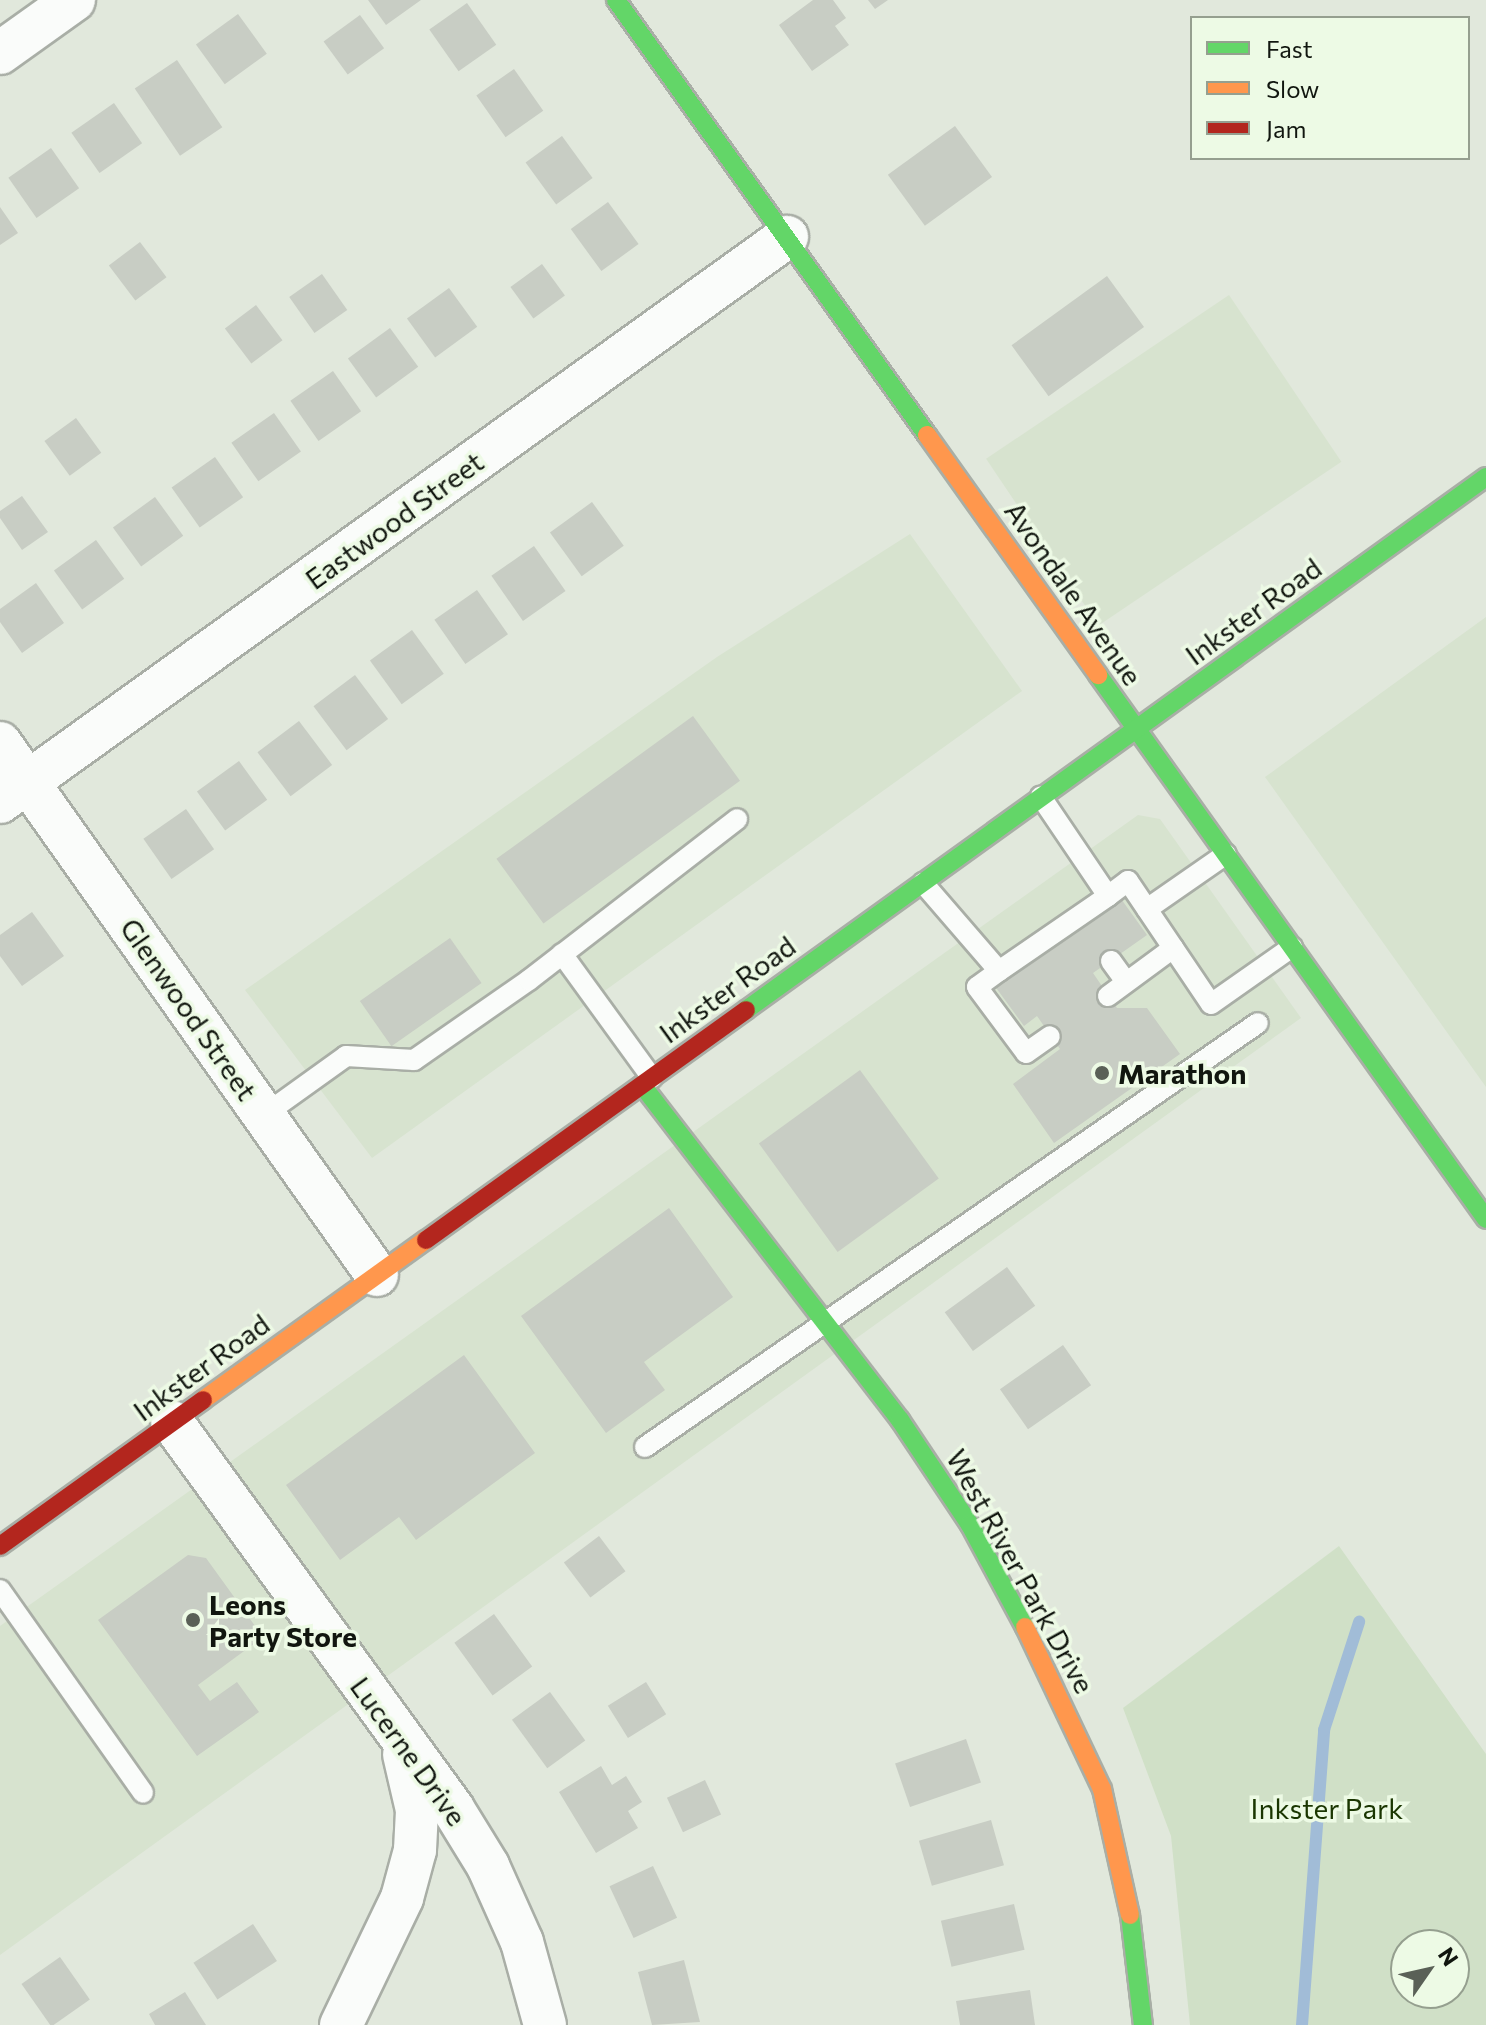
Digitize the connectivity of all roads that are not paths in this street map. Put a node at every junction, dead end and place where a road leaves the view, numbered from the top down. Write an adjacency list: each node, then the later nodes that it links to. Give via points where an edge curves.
1 (74, 0): 3 (street)
2 (616, 0): 4 (street, Avondale Avenue)
3 (0, 53)
4 (787, 237): 6 (street, Avondale Avenue); 8 (street, Eastwood Street)
5 (1486, 477): 6 (street, Inkster Road)
6 (1137, 729): 9 (street, Inkster Road); 11 (street, Avondale Avenue)
7 (0, 743): 8 (street, Glenwood Street)
8 (14, 792): 25 (street, Glenwood Street)
9 (1041, 797): 12 (street, Inkster Road); 13 (lane)
10 (737, 819): 17 (lane)
11 (1226, 854): 14 (lane); 15 (street, Avondale Avenue)
12 (923, 883): 19 (lane); 24 (street, Inkster Road)
13 (1108, 896): 14 (lane, via 1128,881); 19 (lane)
14 (1147, 909): 16 (lane)
15 (1292, 947): 16 (lane, via 1211,1004); 26 (street, Avondale Avenue)
16 (1173, 948): 20 (lane)
17 (562, 954): 24 (lane); 25 (lane, via 414,1060 346,1056)
18 (1111, 961): 20 (lane)
19 (999, 971): 23 (lane, via 977,987 1026,1053)
20 (1126, 982): 21 (lane)
21 (1108, 996)
22 (1258, 1023): 28 (lane)
23 (1050, 1036)
24 (647, 1082): 27 (street, Inkster Road); 28 (street, West River Park Drive)
25 (264, 1115): 27 (street, Glenwood Street)
26 (1484, 1213)
27 (377, 1275): 29 (street, Inkster Road)
28 (826, 1325): 30 (lane); 37 (street, West River Park Drive, via 900,1420 970,1525 1079,1736 1115,1839 1138,1963)
29 (172, 1422): 31 (street, Inkster Road); 33 (street, Lucerne Drive)
30 (645, 1447)
31 (0, 1546)
32 (0, 1590): 34 (lane)
33 (397, 1734): 35 (street, via 417,1810 415,1850 402,1898); 36 (street, Lucerne Drive, via 488,1866 522,1942)
34 (143, 1793)
35 (341, 2025)
36 (545, 2025)
37 (1143, 2025)

